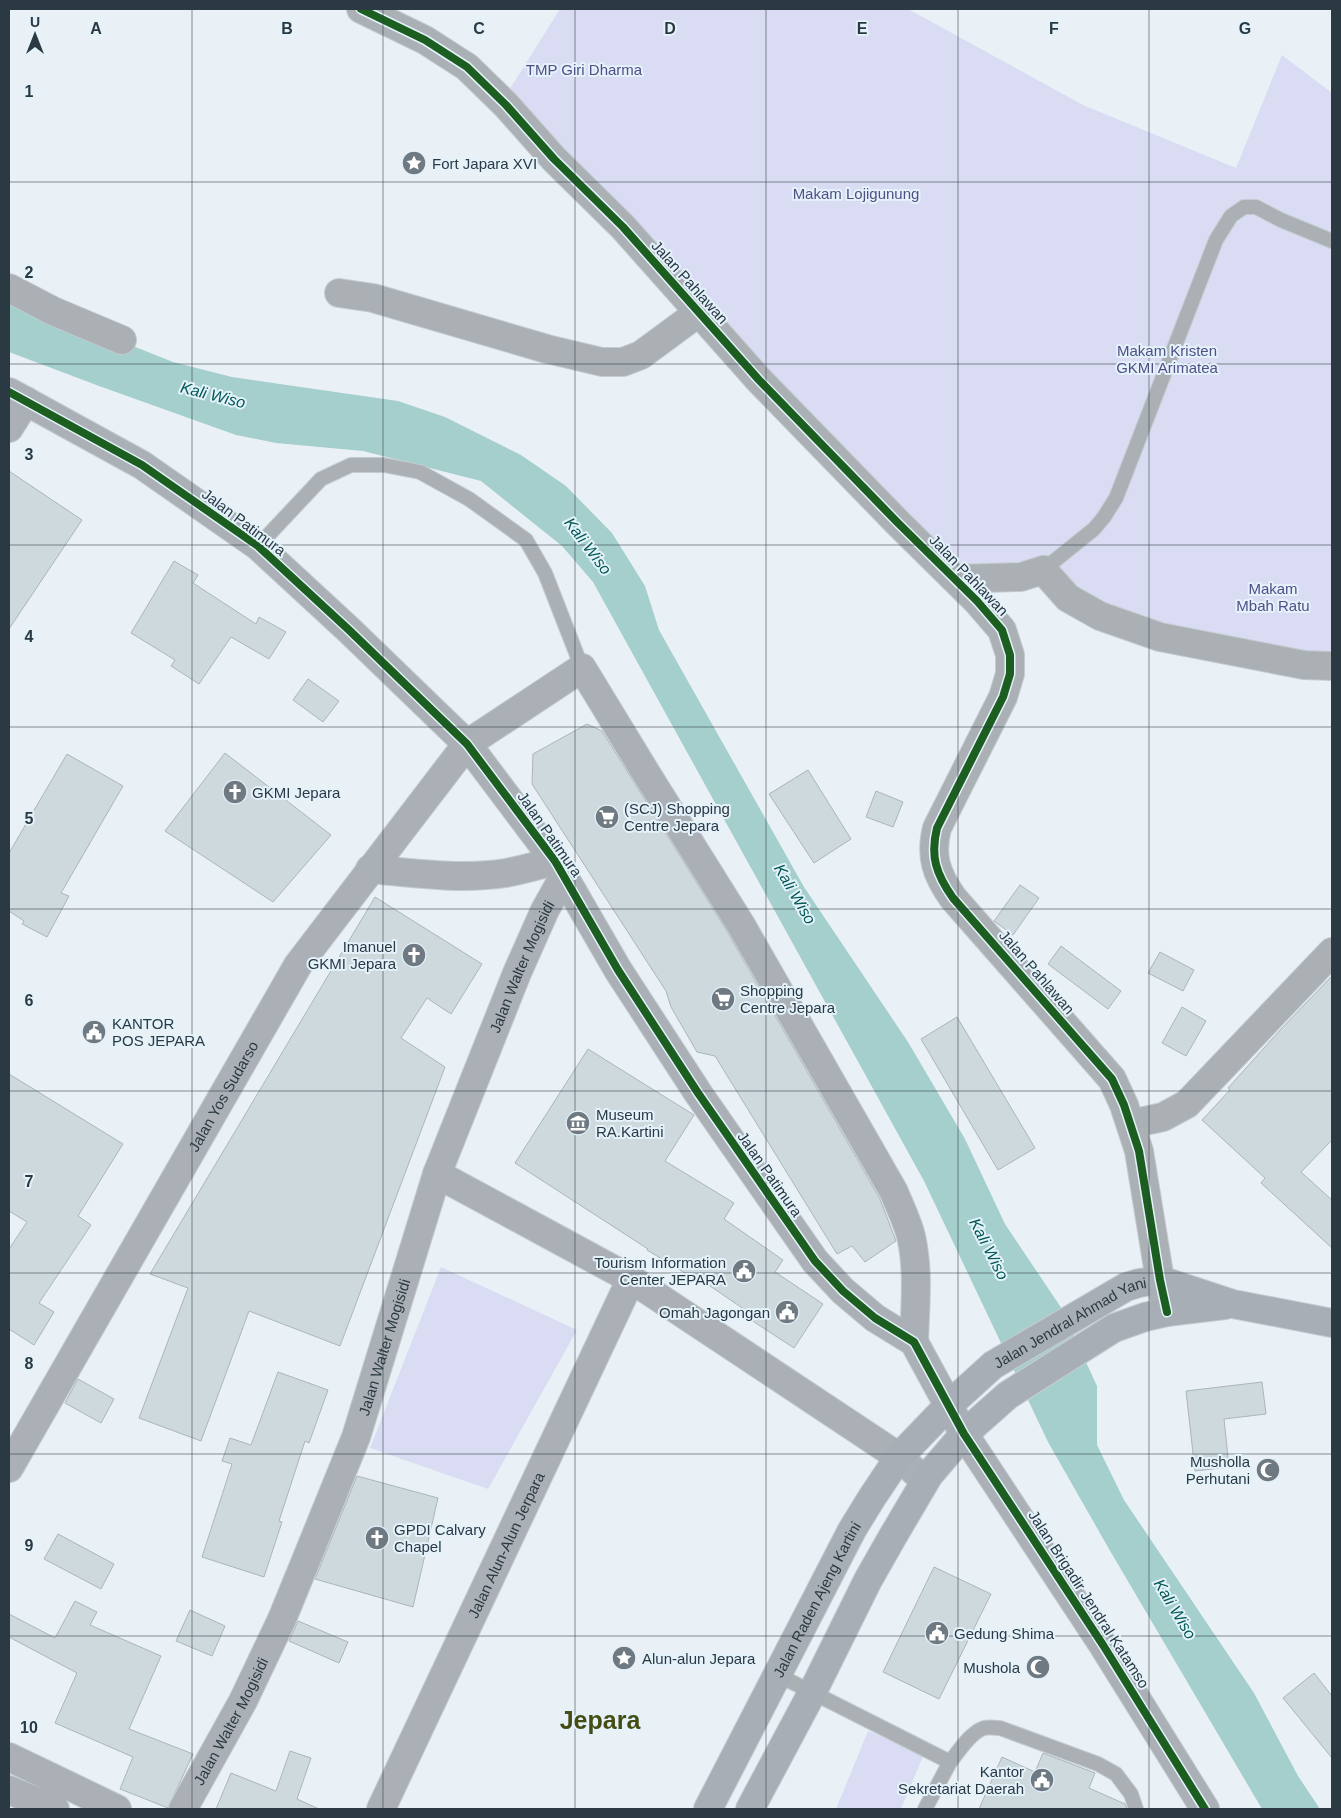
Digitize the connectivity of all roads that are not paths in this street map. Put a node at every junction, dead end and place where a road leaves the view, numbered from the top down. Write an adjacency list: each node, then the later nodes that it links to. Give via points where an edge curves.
1 (361, 9): 5 (street, Jalan Pahlawan, via 424,40 467,67 506,105 554,160 623,227)
2 (1332, 241): 10 (lane, via 1256,207 1244,207 1231,216 1216,240 1116,498 1094,529)
3 (9, 288): 6 (street, via 53,311)
4 (339, 293): 5 (street, via 373,298 602,362 623,362 641,356)
5 (698, 312): 11 (street, Jalan Pahlawan, via 759,380)
6 (122, 340)
7 (18, 396): 8 (street); 9 (street, Jalan Patimura, via 142,465)
8 (9, 428)
9 (258, 546): 13 (lane, via 321,479 351,465 384,465 420,472 469,499 526,540 545,573); 14 (street, Jalan Patimura)
10 (1043, 570): 11 (street, via 1021,577); 12 (street, via 1068,598 1100,616 1160,637 1304,665)
11 (956, 579): 18 (street, Jalan Pahlawan, via 1002,630 1010,655 1010,674 999,704 937,828 933,851 938,873 953,898 1112,1079)
12 (1332, 666)
13 (582, 668): 14 (street, Jalan Yos Sudarso); 25 (street, via 741,924 894,1192 906,1218 914,1257)
14 (467, 744): 15 (street, Jalan Yos Sudarso); 16 (street, Jalan Patimura)
15 (370, 869): 16 (street, via 447,876); 29 (street, Jalan Yos Sudarso, via 298,965)
16 (560, 869): 19 (street, Jalan Walter Mogisidi); 25 (street, Jalan Patimura, via 618,970 666,1044 815,1261 868,1312)
17 (1332, 952): 18 (street, via 1187,1104 1163,1117)
18 (1131, 1124): 21 (street, Jalan Pahlawan, via 1139,1151)
19 (437, 1174): 20 (street); 38 (street, Jalan Walter Mogisidi, via 352,1447 282,1619 243,1701)
20 (631, 1279): 28 (street); 39 (street, Jalan Alun-Alun Jerpara)
21 (1160, 1280): 22 (highway, Jalan Jendral Ahmad Yani); 23 (street, Jalan Pahlawan); 26 (highway, Jalan Jendral Ahmad Yani, via 1126,1287 993,1365)
22 (1234, 1304): 23 (highway, Jalan Jendral Ahmad Yani); 24 (highway, Jalan Jendral Ahmad Yani)
23 (1167, 1312): 27 (highway, Jalan Jendral Ahmad Yani, via 1114,1328 1008,1394)
24 (1332, 1323)
25 (914, 1342): 26 (street, Jalan Patimura)
26 (949, 1405): 27 (street, Jalan Brigadir Jendral Katamso); 28 (highway, Jalan Raden Ajeng Kartini)
27 (964, 1434): 30 (highway); 44 (street, Jalan Brigadir Jendral Katamso, via 1103,1645)
28 (899, 1457): 30 (street); 31 (highway, Jalan Raden Ajeng Kartini, via 852,1530)
29 (9, 1468)
30 (925, 1481): 32 (highway, via 868,1580)
31 (778, 1675): 32 (lane); 40 (highway, Jalan Raden Ajeng Kartini)
32 (813, 1692): 34 (lane); 41 (highway)
33 (9, 1757): 37 (street)
34 (950, 1762): 42 (lane); 43 (lane, via 974,1734 982,1729 1000,1728 1110,1771 1124,1782)
35 (9, 1790): 36 (street)
36 (55, 1809)
37 (118, 1809)
38 (183, 1809)
39 (381, 1809)
40 (708, 1809)
41 (750, 1809)
42 (925, 1809)
43 (1136, 1809)
44 (1205, 1809)

